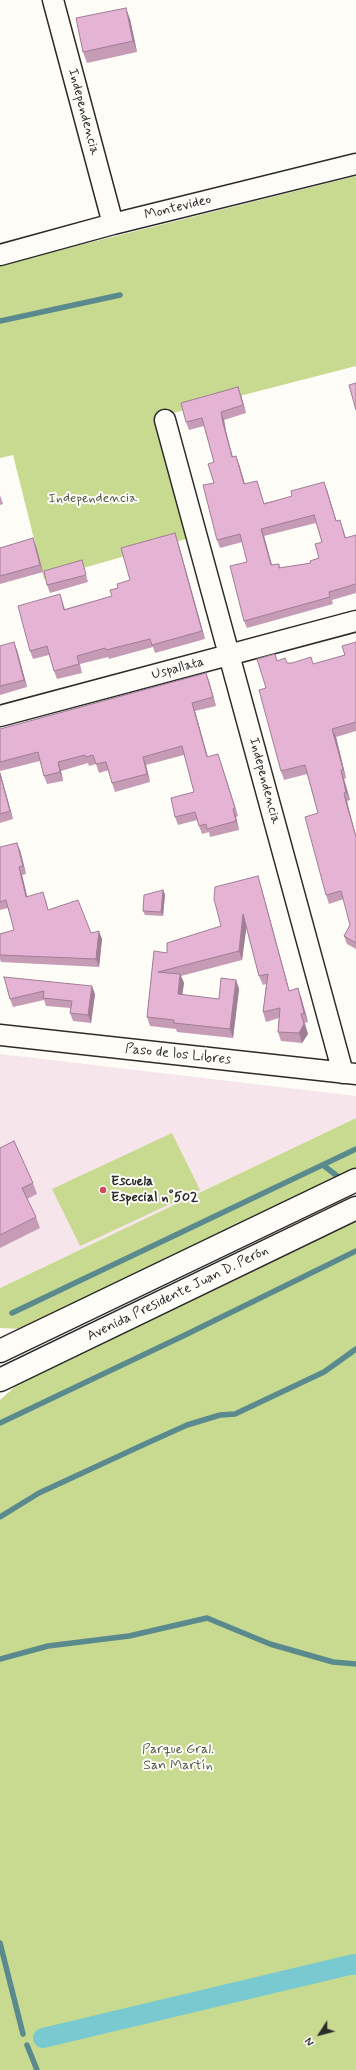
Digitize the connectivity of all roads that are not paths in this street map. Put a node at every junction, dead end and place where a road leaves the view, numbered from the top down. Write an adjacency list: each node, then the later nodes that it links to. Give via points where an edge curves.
1 (53, 0): 3 (street, Independencia)
2 (356, 164): 3 (street, Montevideo)
3 (113, 224): 4 (street, Montevideo)
4 (0, 255)
5 (165, 420): 7 (street, Independencia)
6 (356, 621): 7 (street, Uspallata)
7 (230, 655): 8 (street, Uspallata); 10 (street, Independencia)
8 (0, 716)
9 (0, 1034): 10 (street, Paso de los Libres)
10 (350, 1073)
11 (356, 1180): 13 (main road, Avenida Presidente Juan D. Perón)
12 (356, 1208): 14 (main road, Avenida Presidente Juan D. Perón)
13 (0, 1351)
14 (0, 1380)

